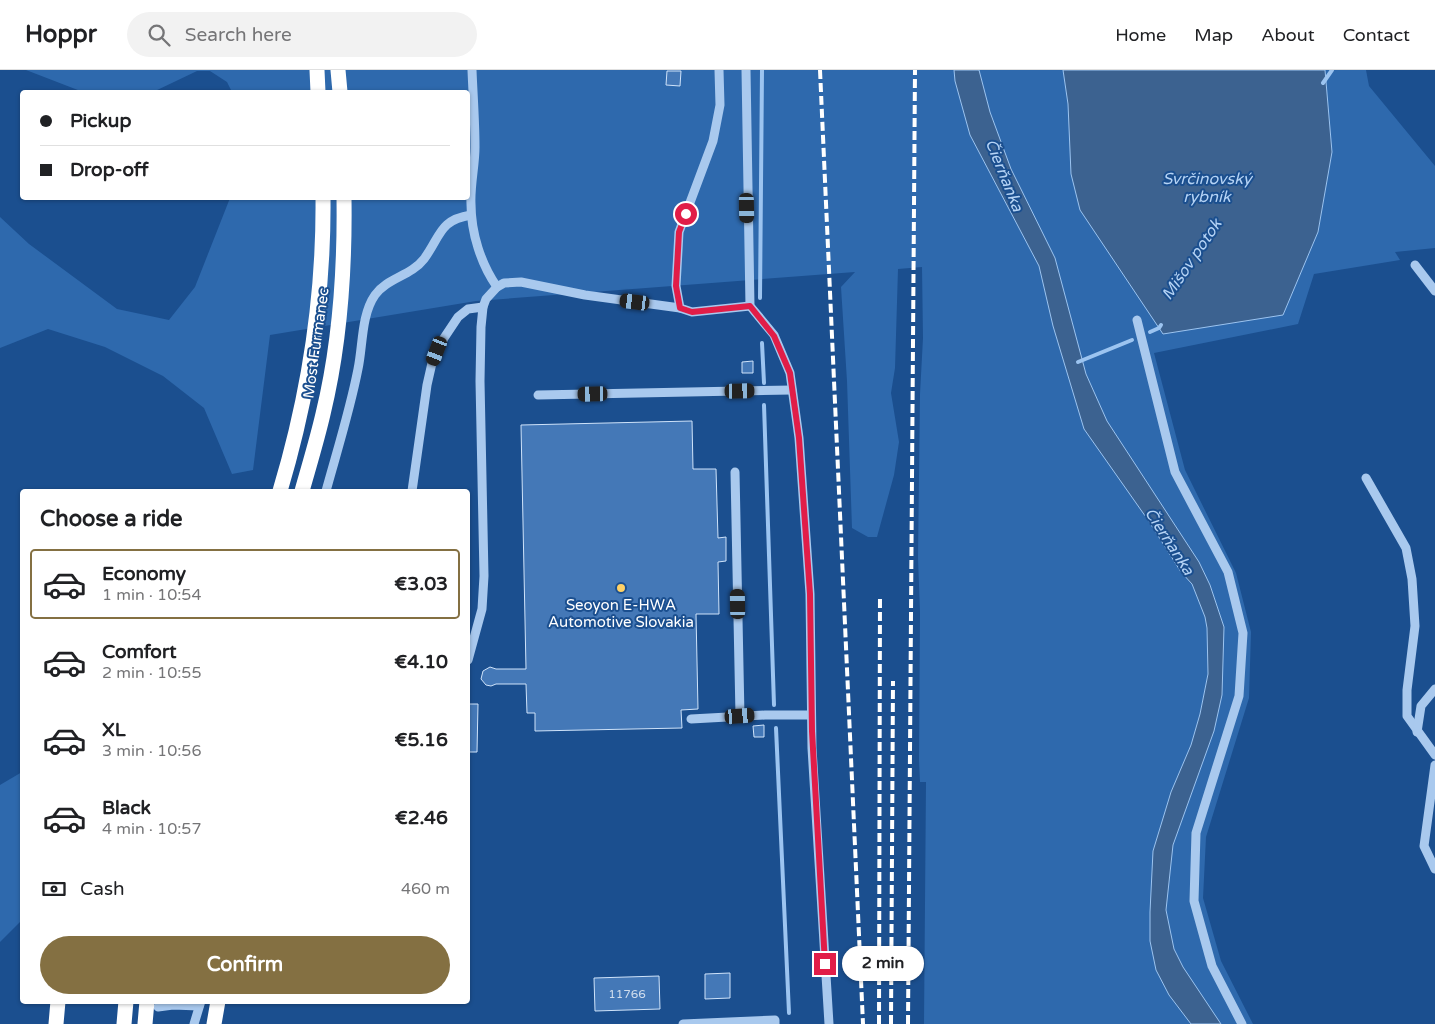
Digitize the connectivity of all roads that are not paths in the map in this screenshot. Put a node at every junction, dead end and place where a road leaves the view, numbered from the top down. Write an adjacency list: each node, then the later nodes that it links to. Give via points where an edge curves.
1 (316, 70): 6 (highway)
2 (338, 70): 7 (highway)
3 (472, 70): 10 (street, via 475,146)
4 (719, 70): 16 (street, via 720,105 714,141 679,232 676,286)
5 (746, 70): 15 (street)
6 (318, 90)
7 (340, 90)
8 (323, 200): 22 (highway, Most Furmanec, via 320,294 313,350 302,409)
9 (344, 200): 23 (highway, Most Furmanec, via 341,297 334,353 324,412)
10 (471, 215): 12 (street, via 480,252); 24 (street, via 447,223 417,266 375,295 365,322 358,370)
11 (1414, 264): 13 (street)
12 (497, 287): 14 (street); 16 (street, via 504,283 522,282 585,295)
13 (1435, 290)
14 (483, 306): 25 (street, via 468,309 458,317 432,363); 26 (street, via 480,381 484,576 482,608)
15 (750, 306): 16 (street, via 692,312); 18 (street, via 774,336 790,373)
16 (680, 308)
17 (1137, 320): 48 (street, via 1175,472 1228,572 1243,633 1239,696 1196,833 1194,901 1212,966)
18 (792, 390): 19 (street); 28 (street, via 799,438 810,594)
19 (538, 395)
20 (735, 472): 29 (street)
21 (1366, 478): 31 (street, via 1406,548 1415,626 1407,716)
22 (281, 489)
23 (303, 489)
24 (327, 489)
25 (412, 489)
26 (470, 654)
27 (1435, 688): 31 (street, via 1421,706)
28 (811, 715): 29 (street); 47 (street)
29 (740, 716): 30 (street)
30 (691, 719)
31 (1417, 732): 32 (street)
32 (1435, 755)
33 (1435, 765): 34 (street, via 1424,846)
34 (1435, 869)
35 (58, 1004): 40 (highway)
36 (126, 1004): 41 (highway)
37 (152, 1004): 42 (highway)
38 (200, 1004): 43 (street)
39 (217, 1004): 44 (highway)
40 (56, 1024)
41 (124, 1024)
42 (145, 1024)
43 (194, 1024)
44 (214, 1024)
45 (683, 1024): 46 (street, via 775,1020)
46 (775, 1024)
47 (829, 1024)
48 (1242, 1024)

